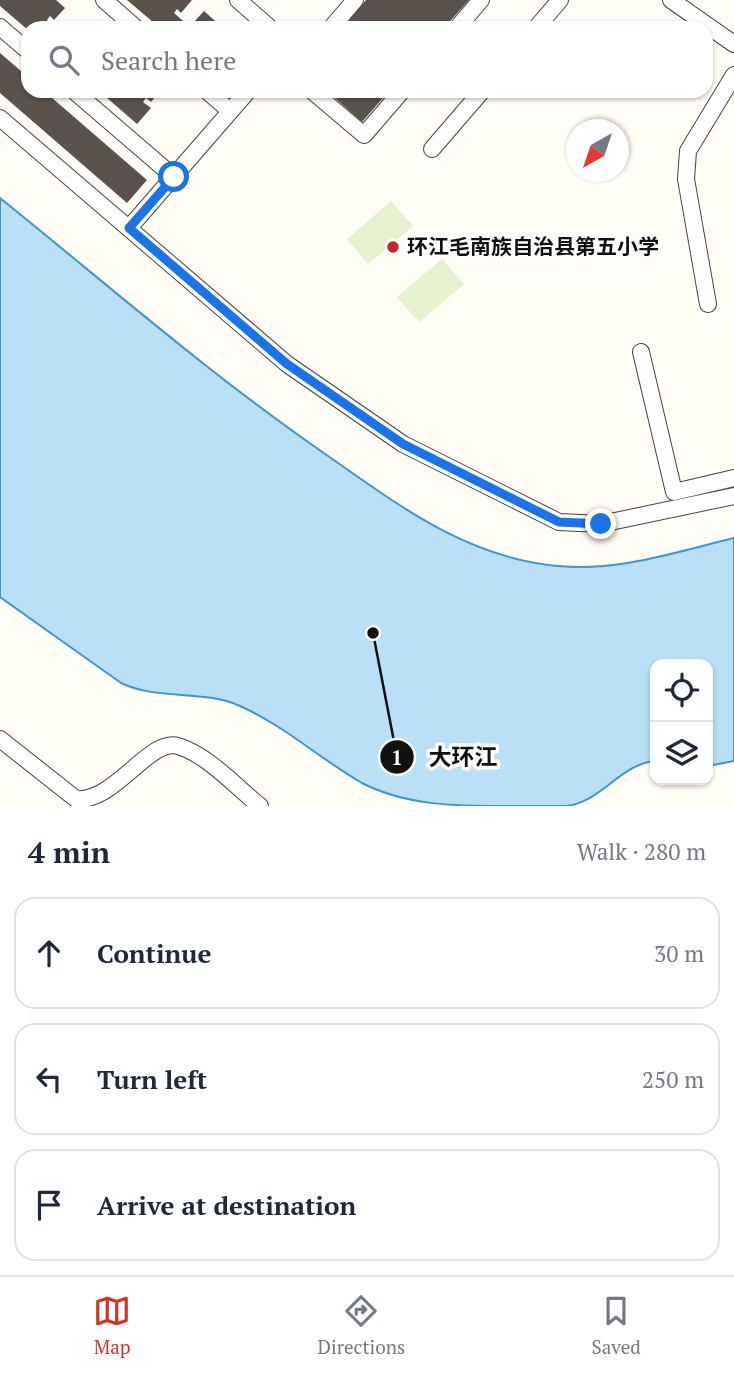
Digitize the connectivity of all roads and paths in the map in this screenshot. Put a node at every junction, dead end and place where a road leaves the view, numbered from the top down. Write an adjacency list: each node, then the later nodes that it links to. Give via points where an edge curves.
1 (104, 0): 7 (street)
2 (237, 0): 8 (street)
3 (355, 0): 9 (street)
4 (481, 0): 10 (street)
5 (560, 0): 11 (street)
6 (671, 0): 12 (street)
7 (128, 21)
8 (262, 21)
9 (337, 21)
10 (463, 21)
11 (542, 21)
12 (701, 21)
13 (0, 27): 16 (street)
14 (713, 29): 15 (street)
15 (734, 44)
16 (21, 45)
17 (734, 75): 29 (street, via 686,159)
18 (82, 98): 27 (street)
19 (215, 98): 24 (street)
20 (242, 98): 24 (street)
21 (320, 98): 22 (street, via 364,135)
22 (396, 98)
23 (476, 98): 26 (street)
24 (230, 111): 27 (street)
25 (0, 118): 28 (street)
26 (432, 149)
27 (174, 177): 28 (street)
28 (129, 228): 32 (street, via 287,364 346,407 403,444 559,522 601,524)
29 (708, 304)
30 (640, 352): 31 (street, via 674,492)
31 (734, 478)
32 (734, 496)
33 (0, 739): 34 (street, via 76,799 92,798 117,784 159,748 172,745 203,760)
34 (260, 806)

